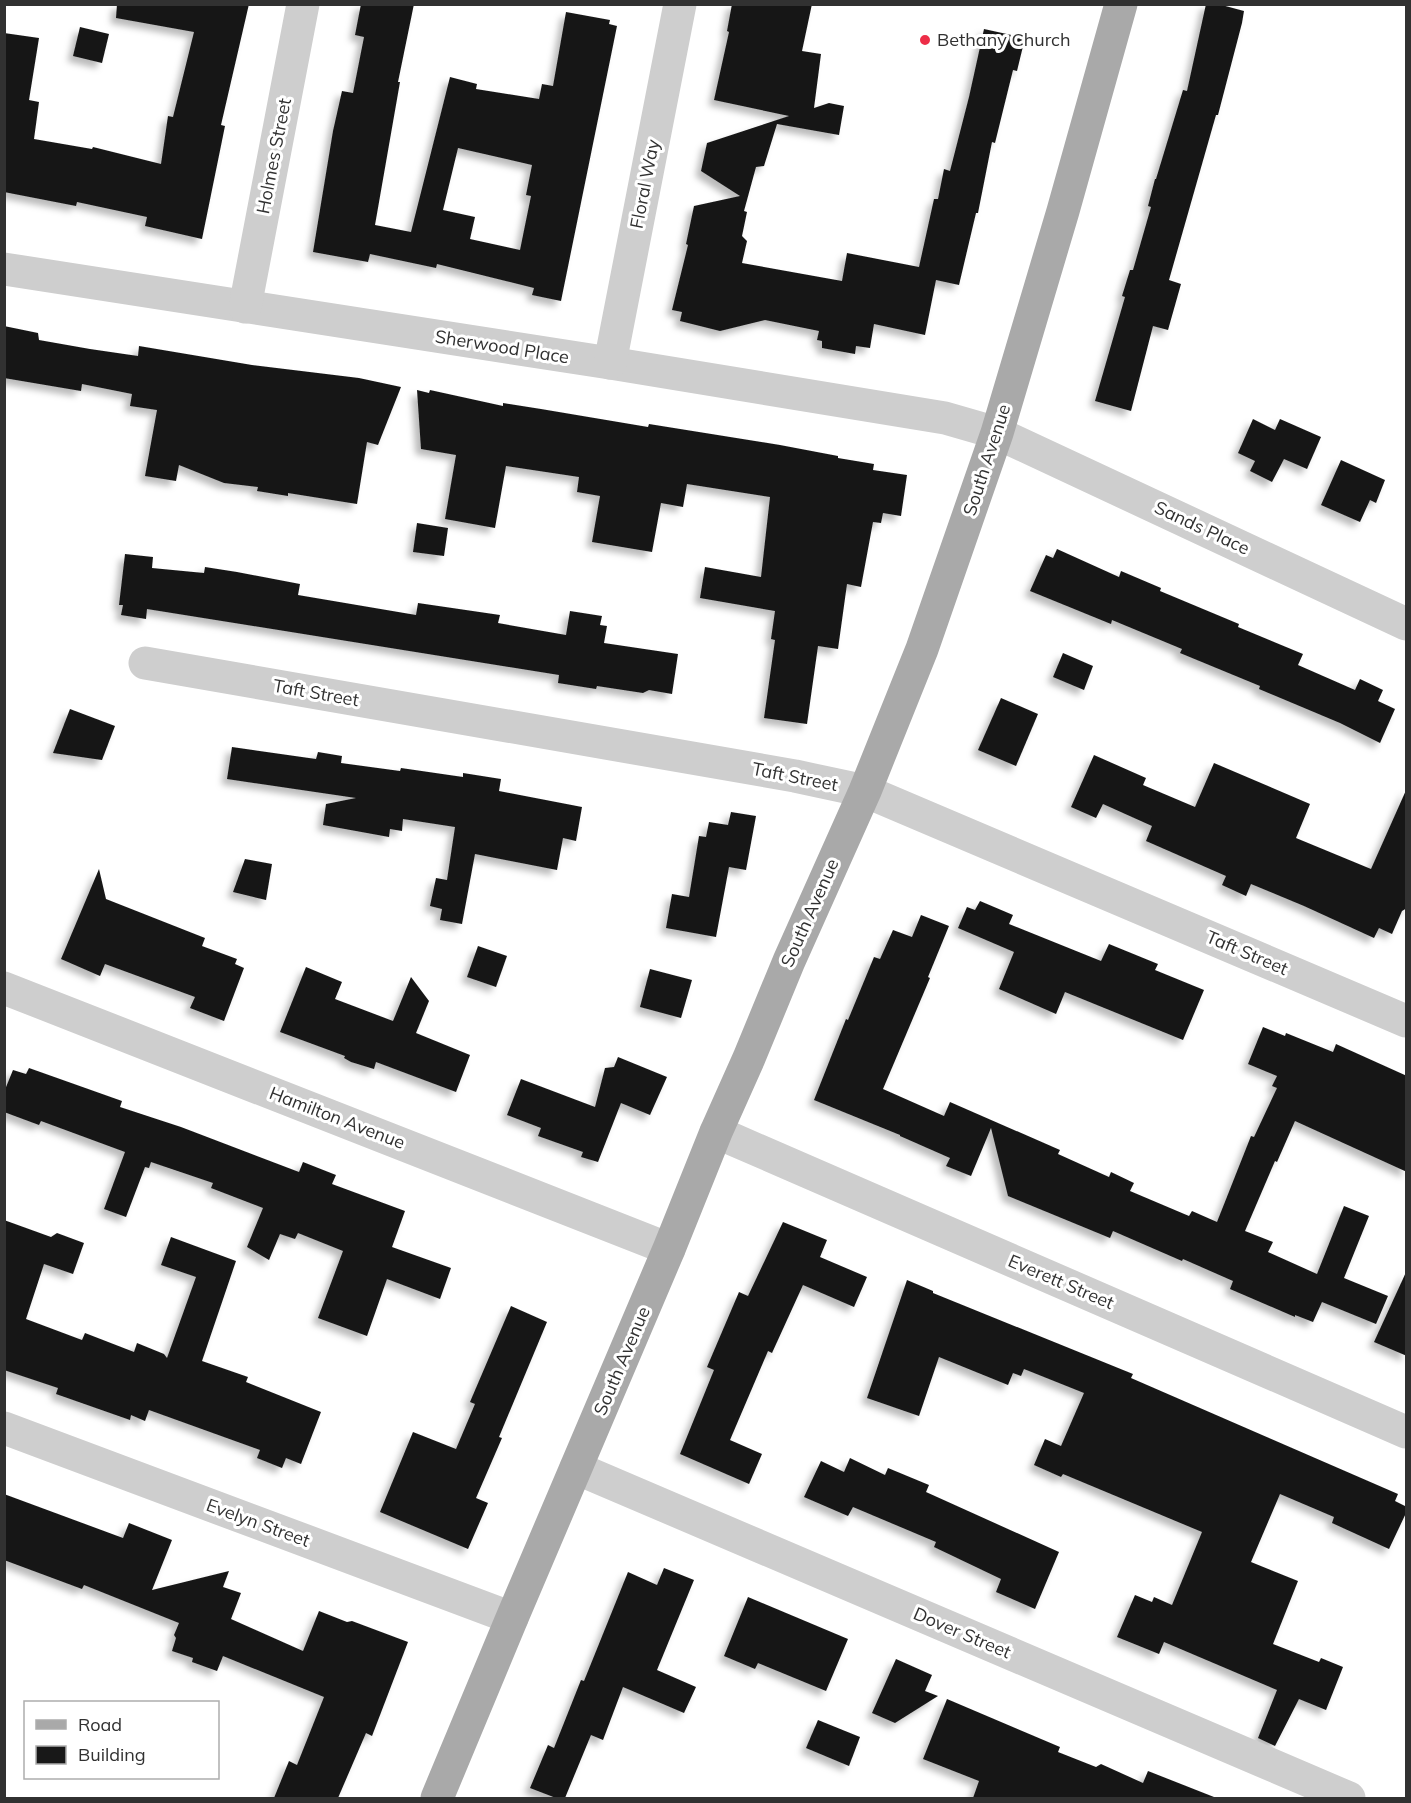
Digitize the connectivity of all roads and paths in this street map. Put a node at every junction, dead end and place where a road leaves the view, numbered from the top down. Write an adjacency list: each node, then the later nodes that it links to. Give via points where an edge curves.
1 (303, 4): 5 (street, Holmes Street)
2 (680, 4): 6 (street, Floral Way)
3 (1120, 4): 7 (main road, South Avenue)
4 (4, 269): 5 (street, Sherwood Place)
5 (245, 307): 6 (street, Sherwood Place)
6 (609, 363): 7 (street, Sherwood Place, via 945,418)
7 (997, 433): 8 (street, Sands Place); 10 (main road, South Avenue, via 922,649)
8 (1407, 624)
9 (146, 663): 10 (street, Taft Street)
10 (865, 791): 12 (street, Taft Street); 13 (main road, South Avenue)
11 (4, 988): 14 (street, Hamilton Avenue)
12 (1407, 1021)
13 (716, 1132): 14 (main road, South Avenue); 16 (street, Everett Street)
14 (669, 1250): 17 (main road, South Avenue)
15 (4, 1428): 18 (street, Evelyn Street)
16 (1407, 1432)
17 (576, 1468): 18 (main road, South Avenue); 20 (street, Dover Street)
18 (512, 1618): 19 (main road, South Avenue)
19 (436, 1798)
20 (1349, 1798)

